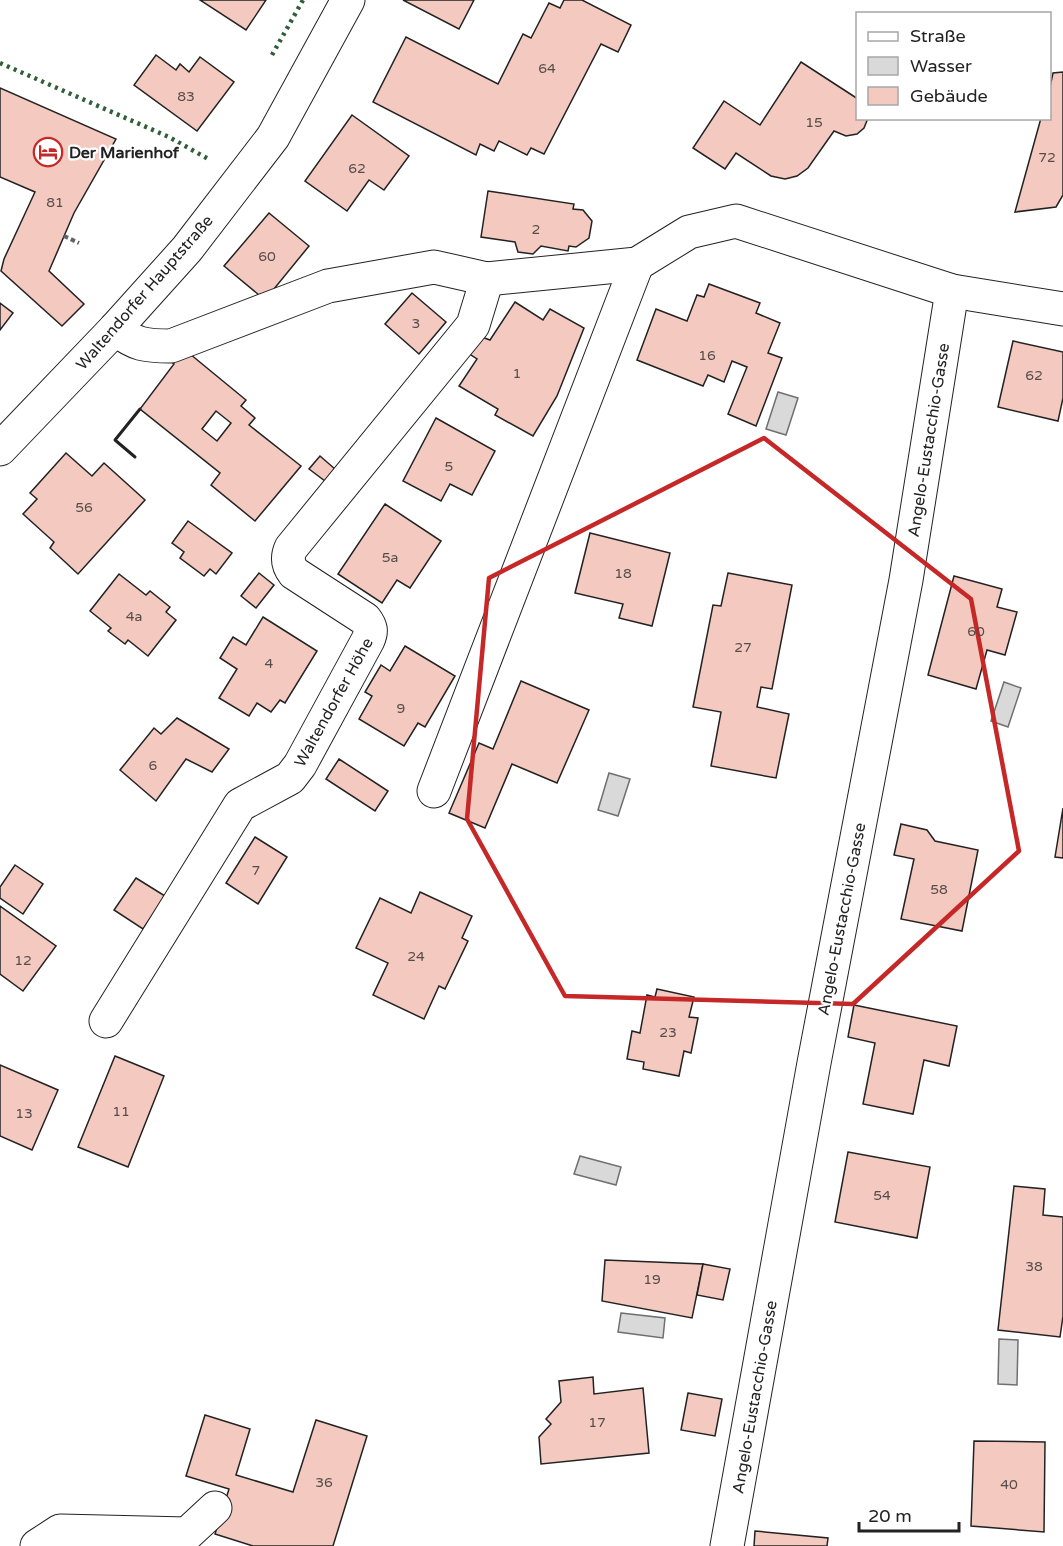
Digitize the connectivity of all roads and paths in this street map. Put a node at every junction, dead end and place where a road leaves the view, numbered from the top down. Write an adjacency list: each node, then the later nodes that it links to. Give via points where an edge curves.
1 (348, 0): 8 (street, Waltendorfer Hauptstraße, via 273,137 187,249)
2 (64, 236): 3 (path)
3 (79, 243)
4 (637, 264): 5 (street); 6 (street, via 689,231 736,221); 10 (street)
5 (487, 279): 8 (street, via 434,267 328,286 171,346 147,346); 11 (street, Waltendorfer Höhe, via 473,326 289,554 294,573 365,619 371,627 368,640 300,765 290,778 240,805)
6 (952, 291): 7 (street); 14 (street, Angelo-Eustacchio-Gasse, via 906,580)
7 (1063, 309)
8 (115, 330): 9 (street, Waltendorfer Hauptstraße)
9 (0, 449)
10 (434, 790)
11 (106, 1022)
12 (215, 1508): 13 (street, via 187,1534 60,1531)
13 (37, 1546)
14 (727, 1546)

